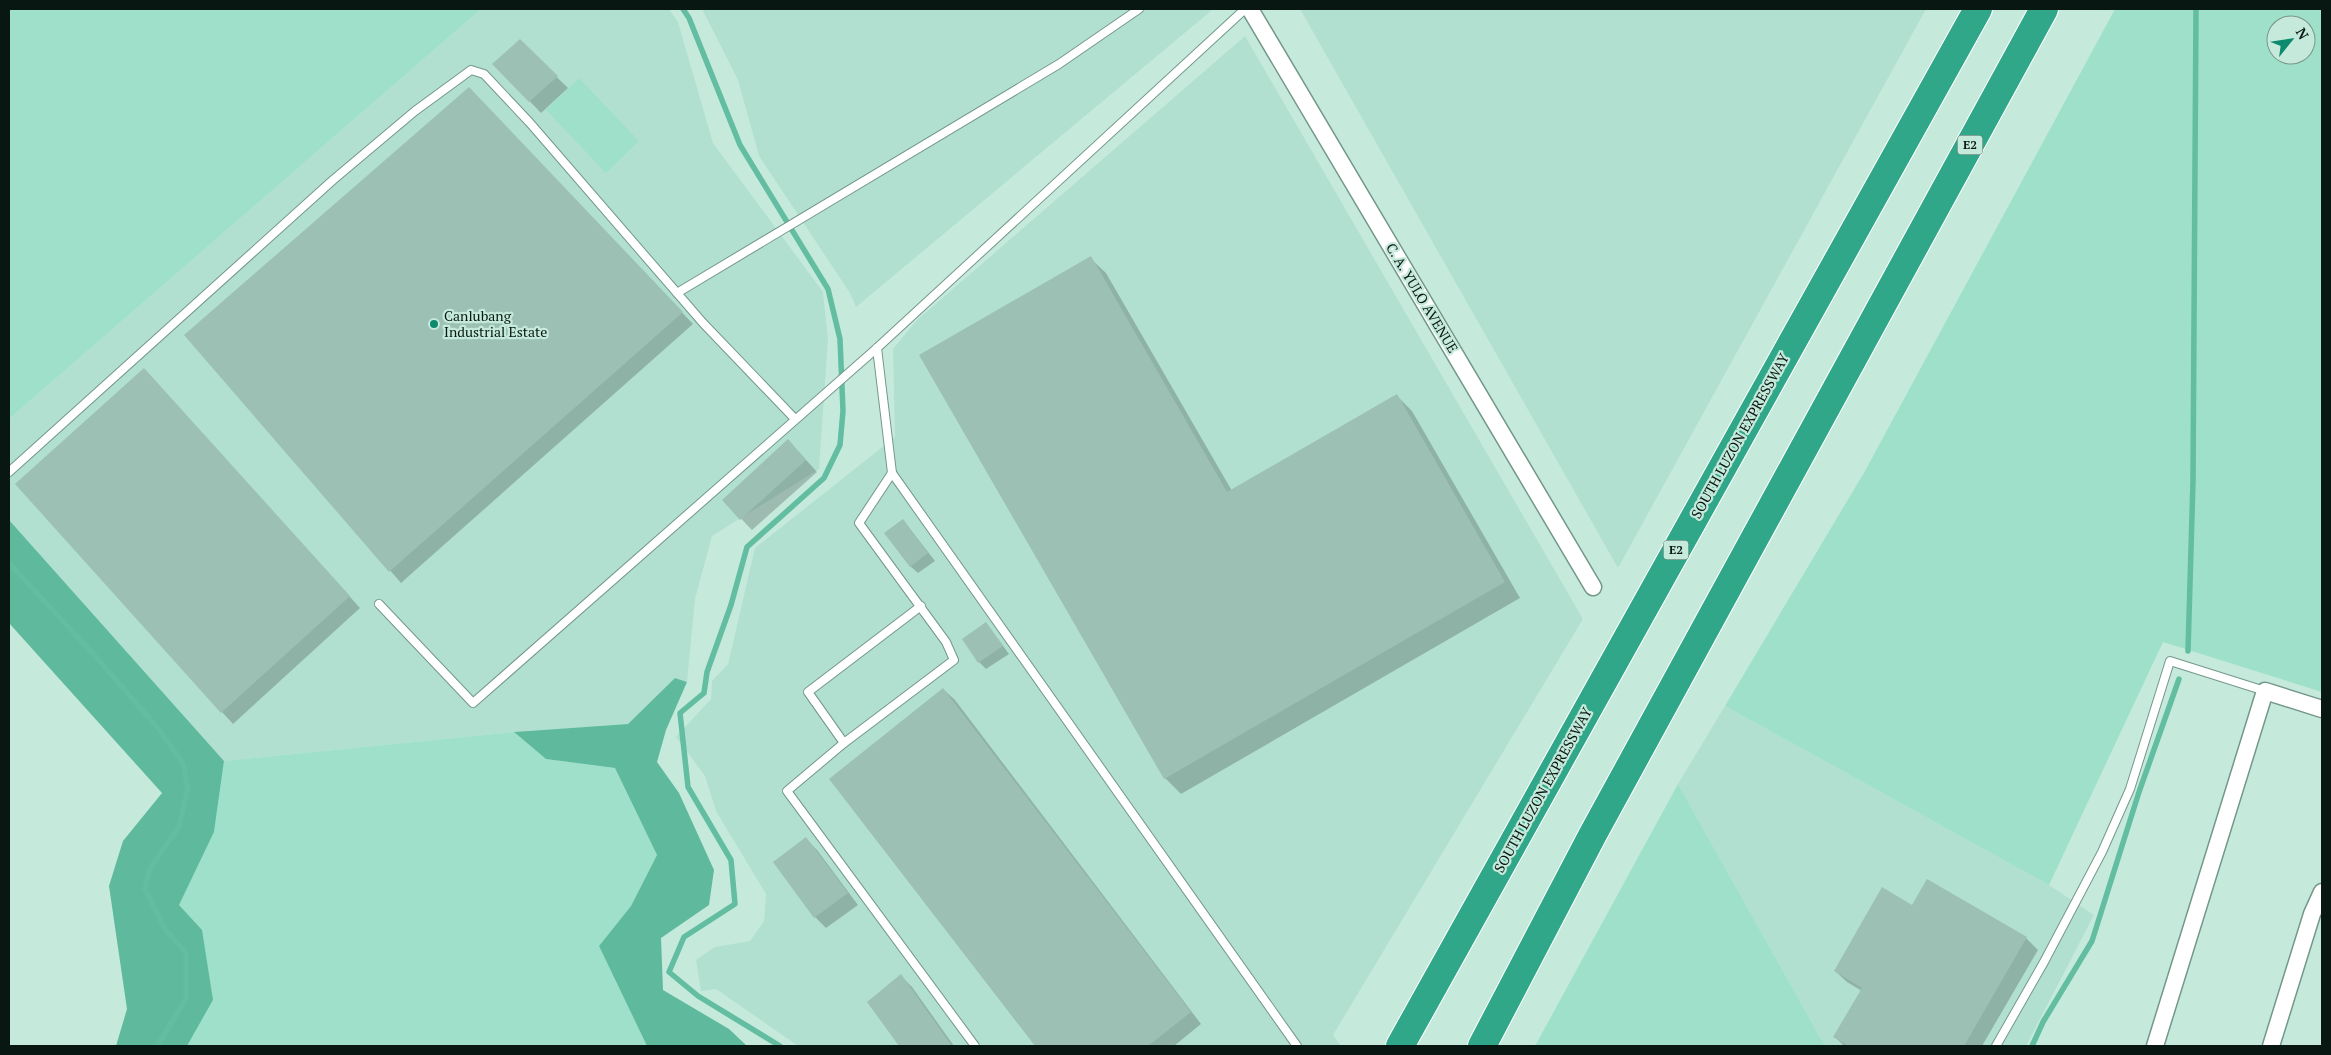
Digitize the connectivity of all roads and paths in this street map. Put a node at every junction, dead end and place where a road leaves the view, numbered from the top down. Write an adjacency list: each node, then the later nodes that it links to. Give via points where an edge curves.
1 (1139, 9): 6 (lane, via 1059,64)
2 (1245, 9): 7 (lane)
3 (1250, 9): 11 (street, C. A. YULO AVENUE)
4 (1978, 9): 20 (highway, SOUTH LUZON EXPRESSWAY / E2)
5 (2044, 9): 21 (highway, E2, via 1598,825)
6 (677, 293): 8 (lane); 9 (lane, via 530,122 484,74 469,71 415,111 326,186)
7 (877, 348): 8 (lane); 10 (lane)
8 (795, 419): 12 (lane, via 473,703)
9 (9, 472)
10 (892, 473): 13 (lane, via 859,523); 19 (lane)
11 (1593, 587)
12 (379, 604)
13 (921, 606): 16 (lane, via 946,642 954,660); 16 (lane, via 808,692)
14 (2265, 691): 15 (street); 22 (lane, via 2170,661 2130,789 2102,852); 23 (street)
15 (2322, 709)
16 (844, 742): 18 (lane, via 788,791)
17 (2322, 892): 24 (street, via 2312,914)
18 (975, 1046)
19 (1297, 1046)
20 (1400, 1046)
21 (1482, 1046)
22 (1996, 1046)
23 (2155, 1046)
24 (2271, 1046)

